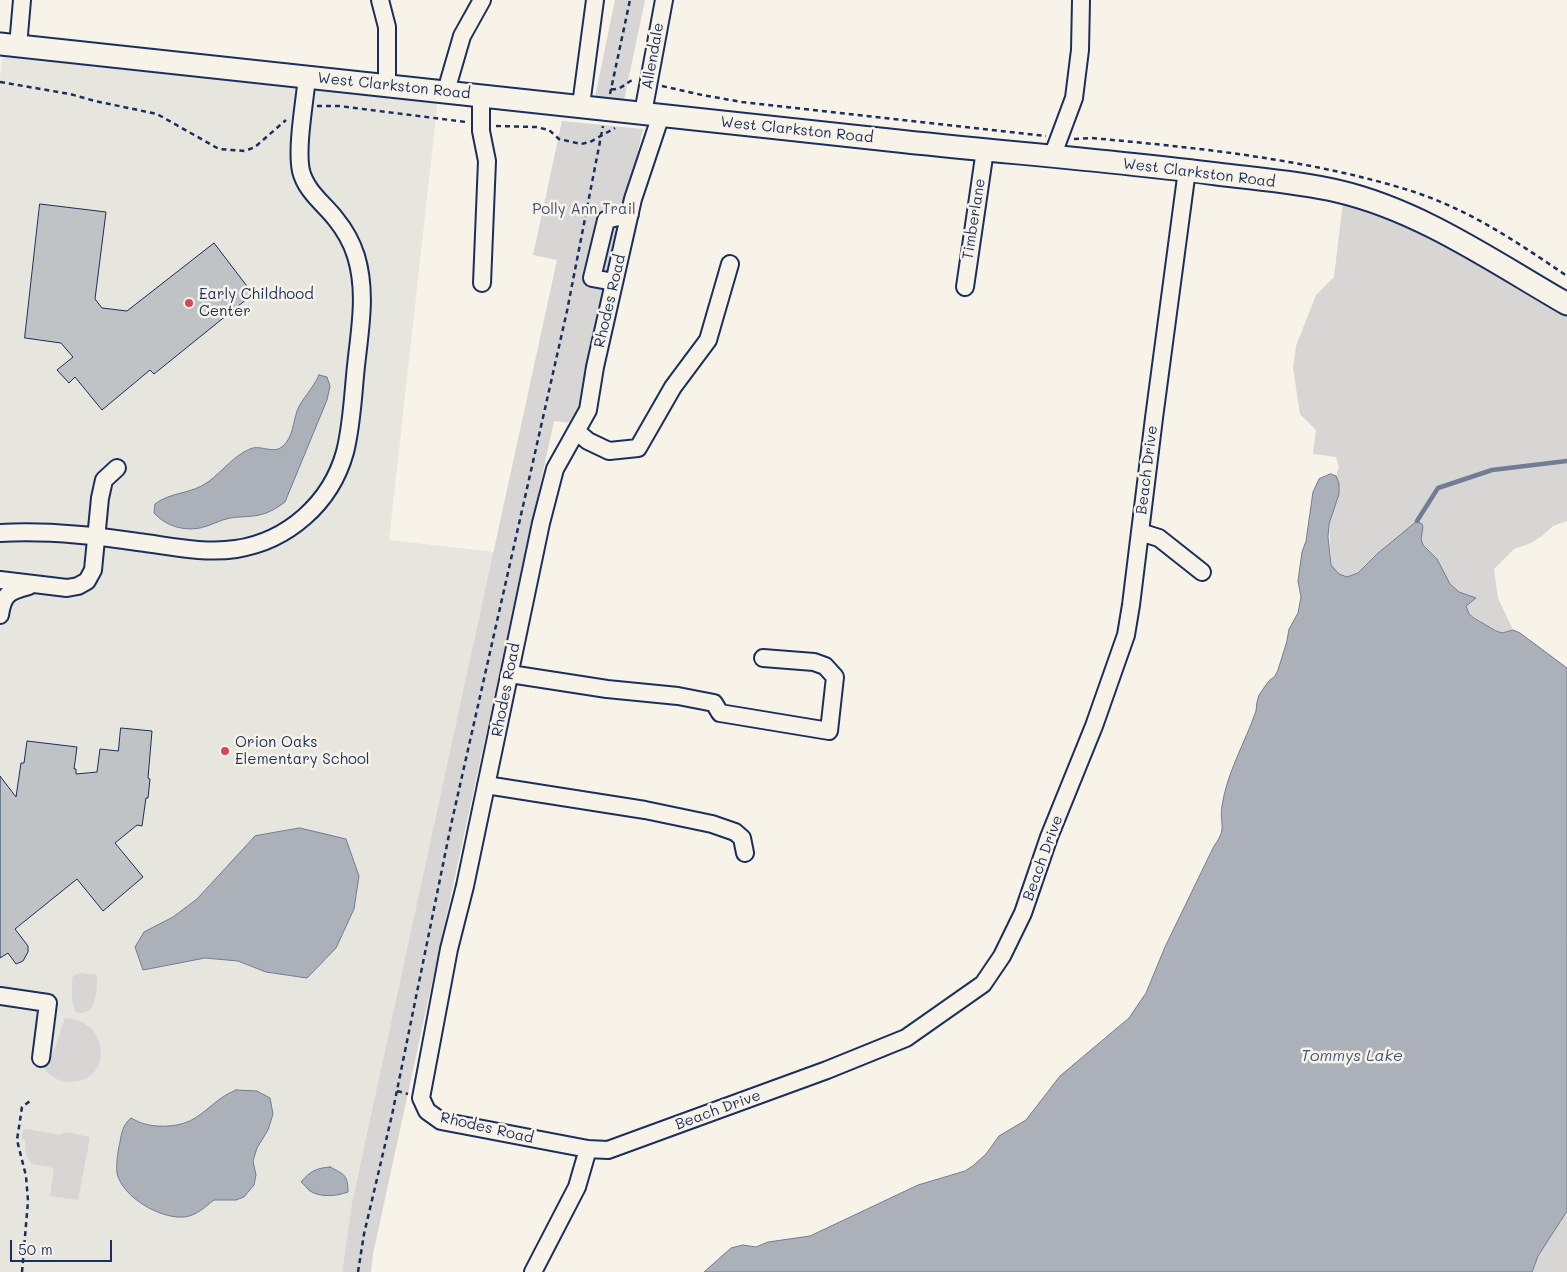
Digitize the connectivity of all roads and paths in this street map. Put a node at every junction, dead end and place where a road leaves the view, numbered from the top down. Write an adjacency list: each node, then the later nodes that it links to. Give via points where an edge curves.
1 (22, 0): 8 (street)
2 (380, 0): 11 (street, via 387,26)
3 (482, 0): 12 (street, via 462,36)
4 (595, 0): 15 (street)
5 (630, 0): 16 (path)
6 (664, 0): 17 (street, Allendale)
7 (1081, 0): 22 (street, via 1080,50 1074,98)
8 (9, 45): 9 (main road, West Clarkston Road)
9 (308, 76): 11 (main road, West Clarkston Road); 14 (street)
10 (0, 82): 14 (path, via 157,114 219,148 231,150 245,151 255,147 287,120 292,104)
11 (387, 85): 12 (main road, West Clarkston Road)
12 (446, 91): 13 (main road, West Clarkston Road)
13 (481, 95): 15 (main road, West Clarkston Road); 18 (street)
14 (304, 105): 18 (path, via 339,106); 34 (street, via 299,154 303,178 345,232 358,264 362,289 347,440 338,473 322,499 296,524 275,537 244,548 207,550)
15 (581, 105): 16 (main road, West Clarkston Road)
16 (607, 108): 17 (main road, West Clarkston Road); 20 (path)
17 (652, 114): 21 (main road, West Clarkston Road); 24 (street, Rhodes Road)
18 (481, 124): 20 (path, via 536,127 549,130 559,139 580,144); 26 (street, via 487,162)
19 (618, 127): 20 (path)
20 (602, 136): 48 (path, via 567,311 452,825)
21 (985, 150): 22 (main road, West Clarkston Road); 28 (street, Timberlane)
22 (1052, 157): 23 (main road, West Clarkston Road)
23 (1188, 170): 29 (main road, West Clarkston Road, via 1337,191 1378,203 1474,250); 32 (street, Beach Drive)
24 (630, 214): 27 (street, Rhodes Road); 27 (street, via 606,220 592,278)
25 (730, 264): 30 (street, via 708,340 673,388 638,448 609,451)
26 (482, 282)
27 (614, 282): 30 (street, Rhodes Road, via 588,410)
28 (965, 287)
29 (1567, 304)
30 (576, 431): 40 (street, Rhodes Road, via 555,469 540,523)
31 (117, 468): 34 (street, via 104,480)
32 (1140, 532): 35 (street, via 1159,538); 46 (street, Beach Drive, via 1126,636 1023,913 1002,956 983,984 906,1038 828,1070 608,1150)
33 (0, 533): 34 (street)
34 (97, 536): 37 (street, via 89,579 67,588)
35 (1202, 572)
36 (0, 580): 37 (street)
37 (36, 585): 38 (street, via 9,593 3,601)
38 (0, 615)
39 (763, 658): 40 (street, via 814,662 825,666 835,677 829,731 720,713 714,703 678,696)
40 (510, 674): 41 (street, Rhodes Road)
41 (486, 785): 42 (street, via 712,824 742,838); 46 (street, Rhodes Road, via 448,948 421,1098 427,1111 441,1120)
42 (745, 853)
43 (0, 996): 44 (street, via 48,1003)
44 (41, 1058)
45 (30, 1101): 47 (path, via 22,1107 17,1140 26,1176 28,1202)
46 (588, 1149): 49 (street, via 577,1187)
47 (22, 1272)
48 (358, 1272)
49 (533, 1272)

